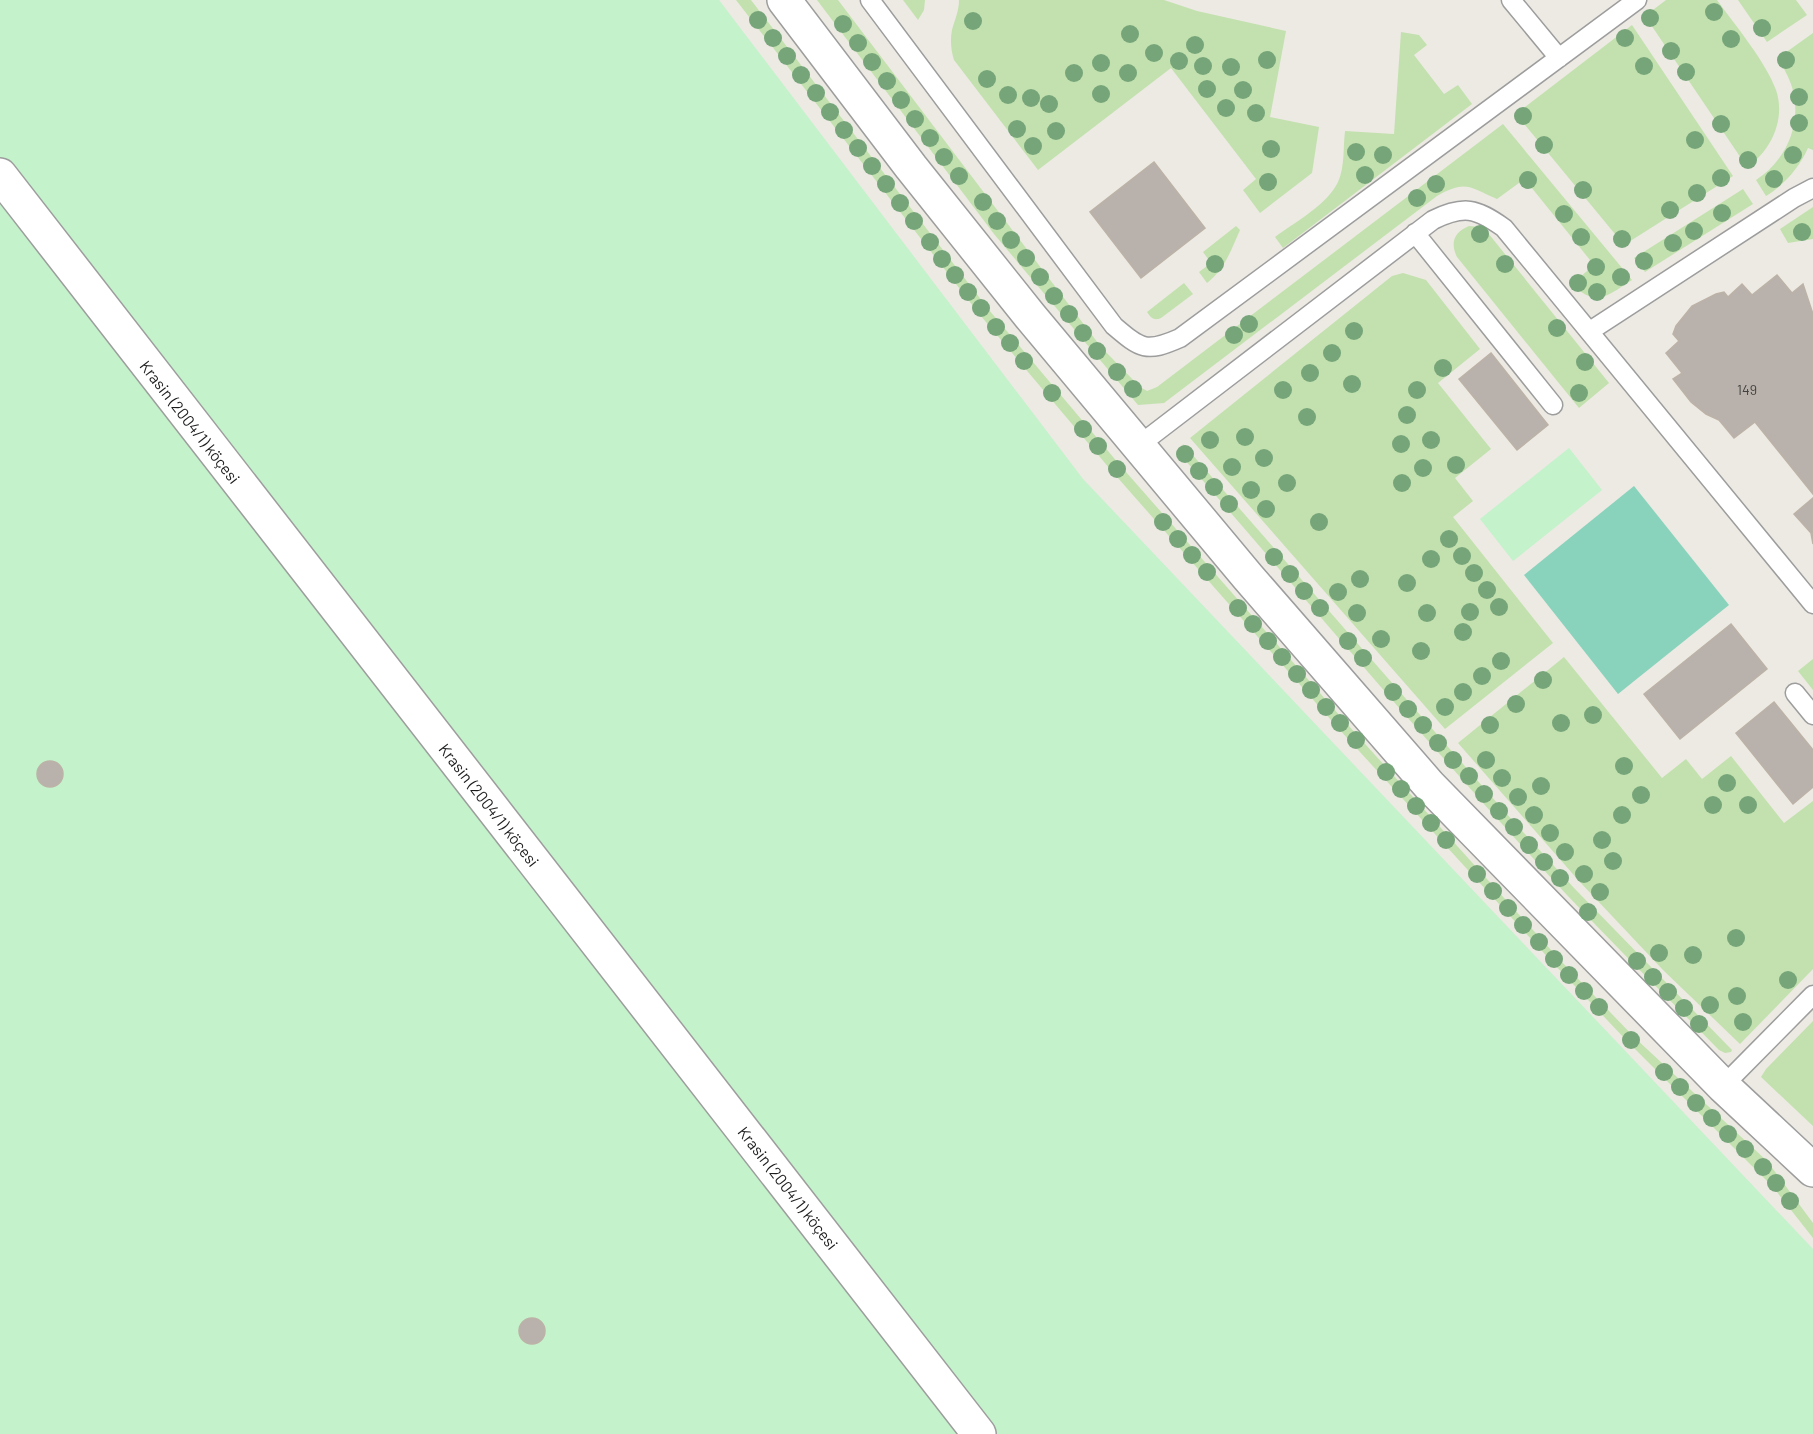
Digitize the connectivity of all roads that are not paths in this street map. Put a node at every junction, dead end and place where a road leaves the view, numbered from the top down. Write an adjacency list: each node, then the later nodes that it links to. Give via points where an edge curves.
1 (784, 0): 11 (street, via 911,167)
2 (870, 0): 5 (lane, via 1114,326 1148,348 1180,338)
3 (1511, 0): 5 (lane)
4 (1637, 0): 5 (lane)
5 (1559, 58)
6 (0, 175): 18 (street, Krasin (2004/1) köçesi)
7 (1813, 188): 9 (lane)
8 (1415, 233): 9 (lane, via 1452,211 1471,211 1488,217 1504,228); 10 (lane); 11 (lane)
9 (1590, 331): 12 (lane)
10 (1553, 405)
11 (1138, 446): 16 (street, via 1429,785)
12 (1813, 604)
13 (1795, 693): 14 (lane)
14 (1813, 715)
15 (1813, 994): 16 (lane)
16 (1723, 1086): 17 (street)
17 (1813, 1170)
18 (980, 1434)

